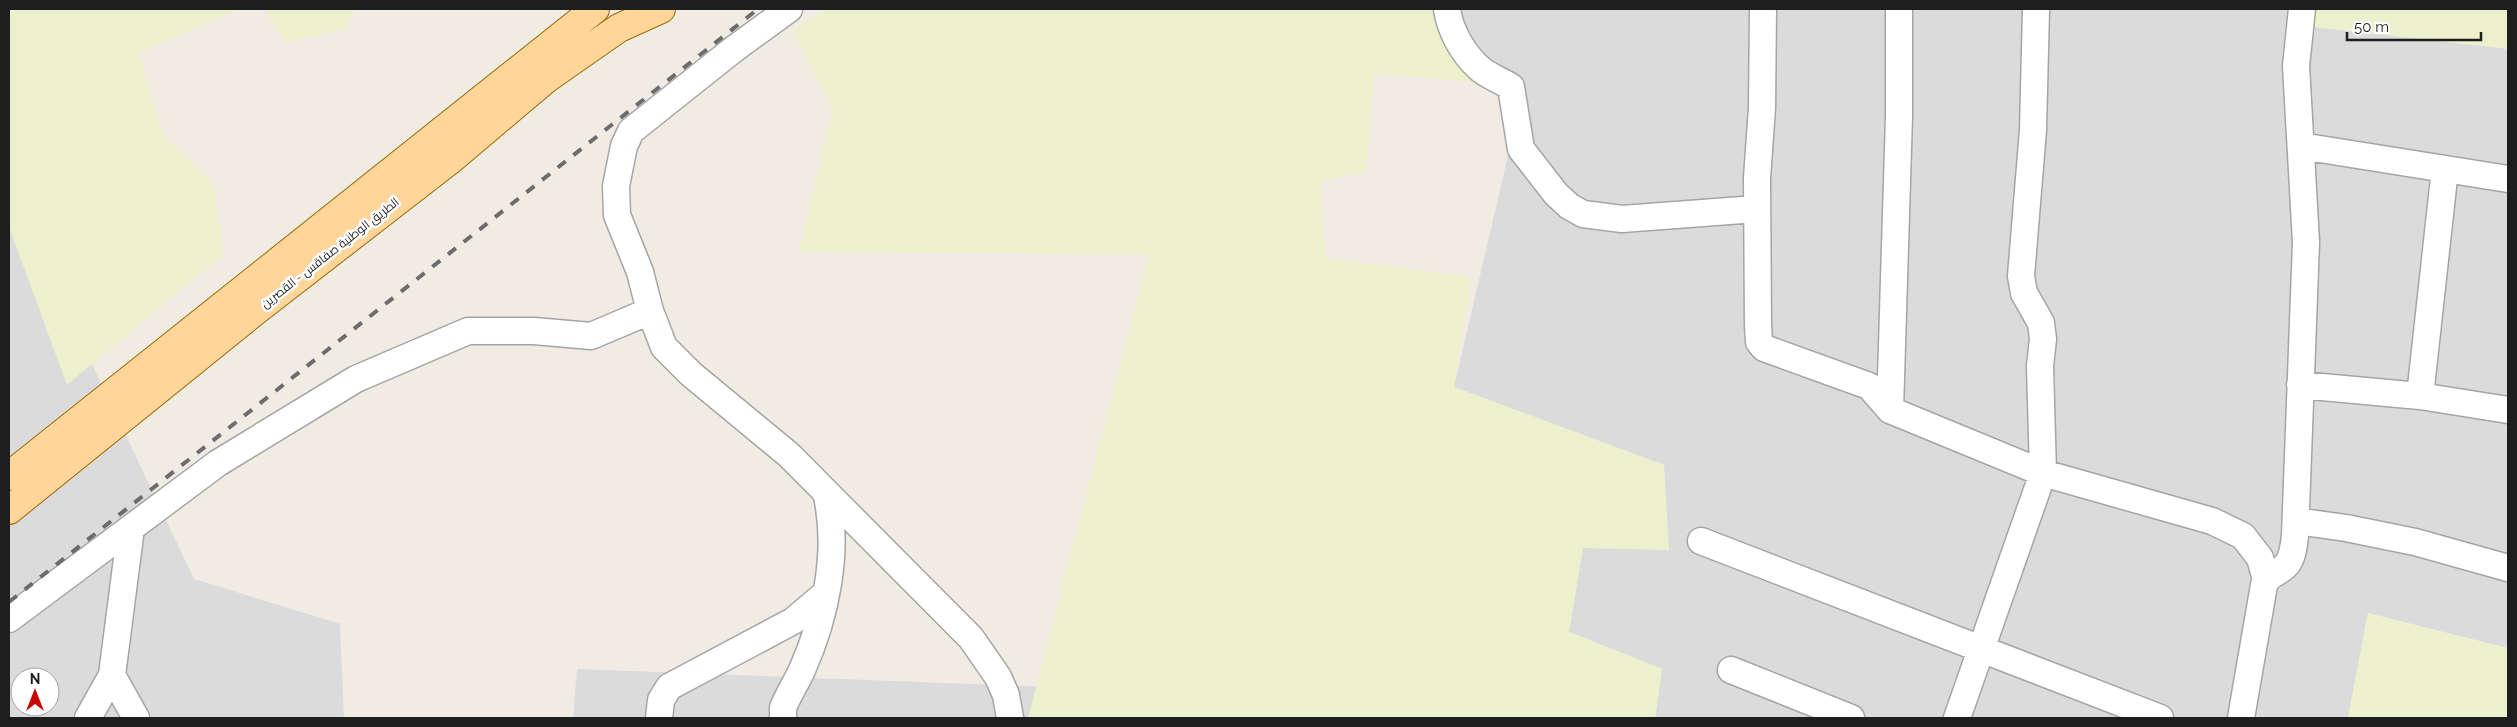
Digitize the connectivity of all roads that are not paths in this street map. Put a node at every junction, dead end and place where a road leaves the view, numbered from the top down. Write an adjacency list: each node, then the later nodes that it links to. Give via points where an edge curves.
1 (595, 9): 12 (main road, الطريق الوطنية صفاقس - القصرين, via 432,140)
2 (661, 9): 12 (main road, الطريق الوطنية صفاقس - القصرين, via 619,28 546,78 450,161)
3 (789, 9): 14 (street, via 631,131 624,146 616,186 616,215 640,272)
4 (1447, 9): 13 (street, via 1456,38 1478,68 1511,87 1521,149 1569,206 1584,214 1622,218)
5 (1764, 9): 13 (street)
6 (1899, 9): 17 (street)
7 (2036, 9): 20 (street, via 2033,130 2021,276 2043,339 2040,366)
8 (2302, 9): 9 (street, via 2296,66)
9 (2301, 146): 10 (street); 15 (street, via 2306,242)
10 (2445, 169): 11 (street); 16 (street)
11 (2508, 179)
12 (378, 200): 19 (main road, الطريق الوطنية صفاقس - القصرين)
13 (1756, 209): 17 (street, via 1759,342 1764,348 1869,386)
14 (650, 311): 22 (street, via 664,347 677,361 789,455); 25 (street, via 591,336 534,331 468,331 356,379 218,463)
15 (2300, 386): 16 (street); 24 (street)
16 (2420, 396): 18 (street)
17 (1890, 410): 20 (street)
18 (2508, 410)
19 (87, 430): 21 (main road, الطريق الوطنية صفاقس - القصرين); 23 (main road, الطريق الوطنية صفاقس - القصرين)
20 (2043, 473): 28 (street, via 2212,521 2243,536 2260,558); 31 (street)
21 (9, 476)
22 (826, 492): 29 (street, via 833,533); 38 (street, via 971,638 998,677 1006,695)
23 (9, 510)
24 (2296, 521): 27 (street, via 2415,542); 28 (street, via 2293,552 2288,564)
25 (131, 528): 30 (street); 33 (street)
26 (1701, 541): 31 (street)
27 (2508, 568)
28 (2266, 580): 42 (street)
29 (825, 594): 36 (street, via 793,621 669,686 661,700); 37 (street, via 810,649 783,708)
30 (9, 619)
31 (1983, 650): 40 (street); 41 (street)
32 (1731, 670): 39 (street)
33 (112, 675): 34 (street); 35 (street)
34 (88, 718)
35 (136, 718)
36 (660, 718)
37 (783, 718)
38 (1010, 718)
39 (1851, 718)
40 (1957, 718)
41 (2160, 718)
42 (2241, 718)

